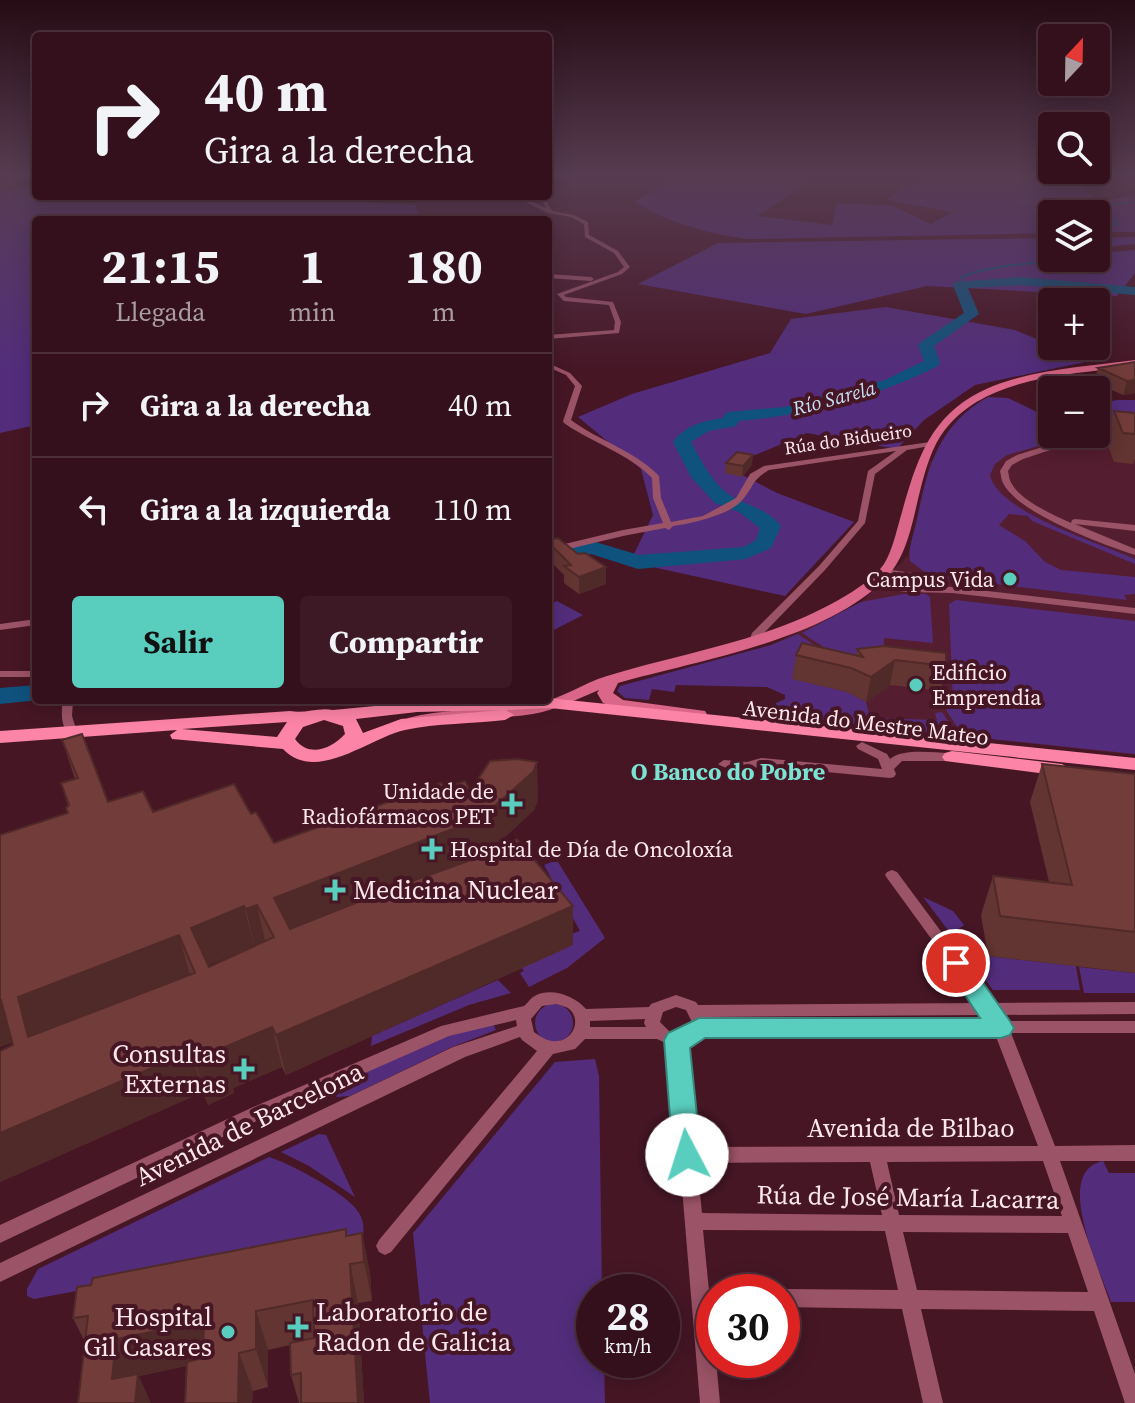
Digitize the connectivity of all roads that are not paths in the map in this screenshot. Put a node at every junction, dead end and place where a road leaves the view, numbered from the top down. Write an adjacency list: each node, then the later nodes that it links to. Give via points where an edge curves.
1 (594, 240): 4 (street, via 621,257 627,269)
2 (552, 276): 3 (street)
3 (558, 277): 4 (street); 5 (street, via 552,287)
4 (600, 279): 5 (street)
5 (564, 292): 7 (street, via 564,299 611,303 619,330 608,335)
6 (552, 332): 7 (street)
7 (561, 334): 8 (street)
8 (552, 336)
9 (1135, 363): 13 (street, via 986,392 958,410)
10 (552, 367): 17 (street, via 579,386 567,421 656,478 657,498)
11 (1135, 420): 12 (street)
12 (1110, 428)
13 (930, 444): 14 (street, Rúa do Bidueiro); 21 (street)
14 (907, 448): 17 (street, Rúa do Bidueiro, via 767,468 753,476 735,502 705,518); 28 (street, via 871,473 862,521)
15 (1048, 448): 16 (street, via 1009,463 1005,482 1017,497)
16 (1062, 520): 18 (street); 20 (street)
17 (669, 527): 19 (street, Rúa do Bidueiro)
18 (1135, 528)
19 (552, 550)
20 (1135, 552)
21 (893, 559): 22 (street); 23 (street)
22 (884, 572): 23 (street); 24 (street)
23 (918, 581): 24 (street); 25 (street, via 952,590)
24 (870, 586): 28 (street)
25 (1135, 611)
26 (32, 623): 27 (street)
27 (0, 627)
28 (754, 642): 31 (street)
29 (0, 674): 30 (street)
30 (32, 674)
31 (611, 680): 32 (street); 41 (street, via 605,693 620,704)
32 (552, 697)
33 (552, 699): 37 (main road)
34 (67, 704): 42 (street)
35 (477, 704): 38 (main road)
36 (542, 704): 40 (street, via 536,709 437,715)
37 (598, 710): 40 (main road); 41 (main road, Avenida do Mestre Mateo); 46 (main road, Avenida do Mestre Mateo)
38 (336, 715): 39 (main road); 45 (main road, via 354,728)
39 (303, 719): 42 (main road); 44 (main road, via 287,733)
40 (401, 725): 45 (main road)
41 (820, 730): 49 (main road, Avenida do Mestre Mateo)
42 (71, 732): 43 (main road)
43 (0, 739): 44 (main road, via 200,735)
44 (287, 744): 45 (main road, via 315,755)
45 (345, 746)
46 (862, 746): 47 (main road, Avenida do Mestre Mateo); 50 (street, via 879,754)
47 (950, 757): 50 (street, via 901,757); 51 (main road, Avenida do Mestre Mateo)
48 (724, 764): 50 (street, via 761,762 890,774)
49 (1135, 764)
50 (889, 768)
51 (1135, 782)
52 (892, 875): 54 (street)
53 (1135, 1008): 54 (street)
54 (991, 1010): 55 (street); 61 (street)
55 (696, 1011): 56 (street, via 684,1002 668,1001); 60 (street)
56 (652, 1013): 57 (street); 63 (street)
57 (583, 1015): 58 (street, via 556,998 538,1001); 62 (street)
58 (524, 1021): 65 (street, via 533,1042); 73 (street, Avenida de Barcelona, via 446,1030); 75 (street, Avenida de Barcelona)
59 (1135, 1027): 61 (street)
60 (699, 1028): 61 (street); 64 (street)
61 (1001, 1028): 66 (street)
62 (582, 1033): 63 (street); 65 (street, via 568,1045)
63 (658, 1033): 64 (street)
64 (677, 1040): 69 (street)
65 (549, 1048): 74 (street)
66 (1049, 1153): 67 (street, Avenida de Bilbao); 68 (street, Avenida de Bilbao); 72 (street)
67 (1135, 1153)
68 (877, 1154): 69 (street, Avenida de Bilbao); 71 (street)
69 (687, 1155): 70 (street)
70 (693, 1221): 71 (street, Rúa de José María Lacarra); 76 (street)
71 (892, 1223): 72 (street, Rúa de José María Lacarra); 78 (street)
72 (1074, 1225): 79 (street)
73 (0, 1234)
74 (385, 1246)
75 (0, 1273)
76 (703, 1274)
77 (800, 1298): 78 (street)
78 (910, 1300): 79 (street); 82 (street)
79 (1100, 1302): 83 (street)
80 (709, 1378): 81 (street)
81 (710, 1403)
82 (933, 1403)
83 (1135, 1403)

